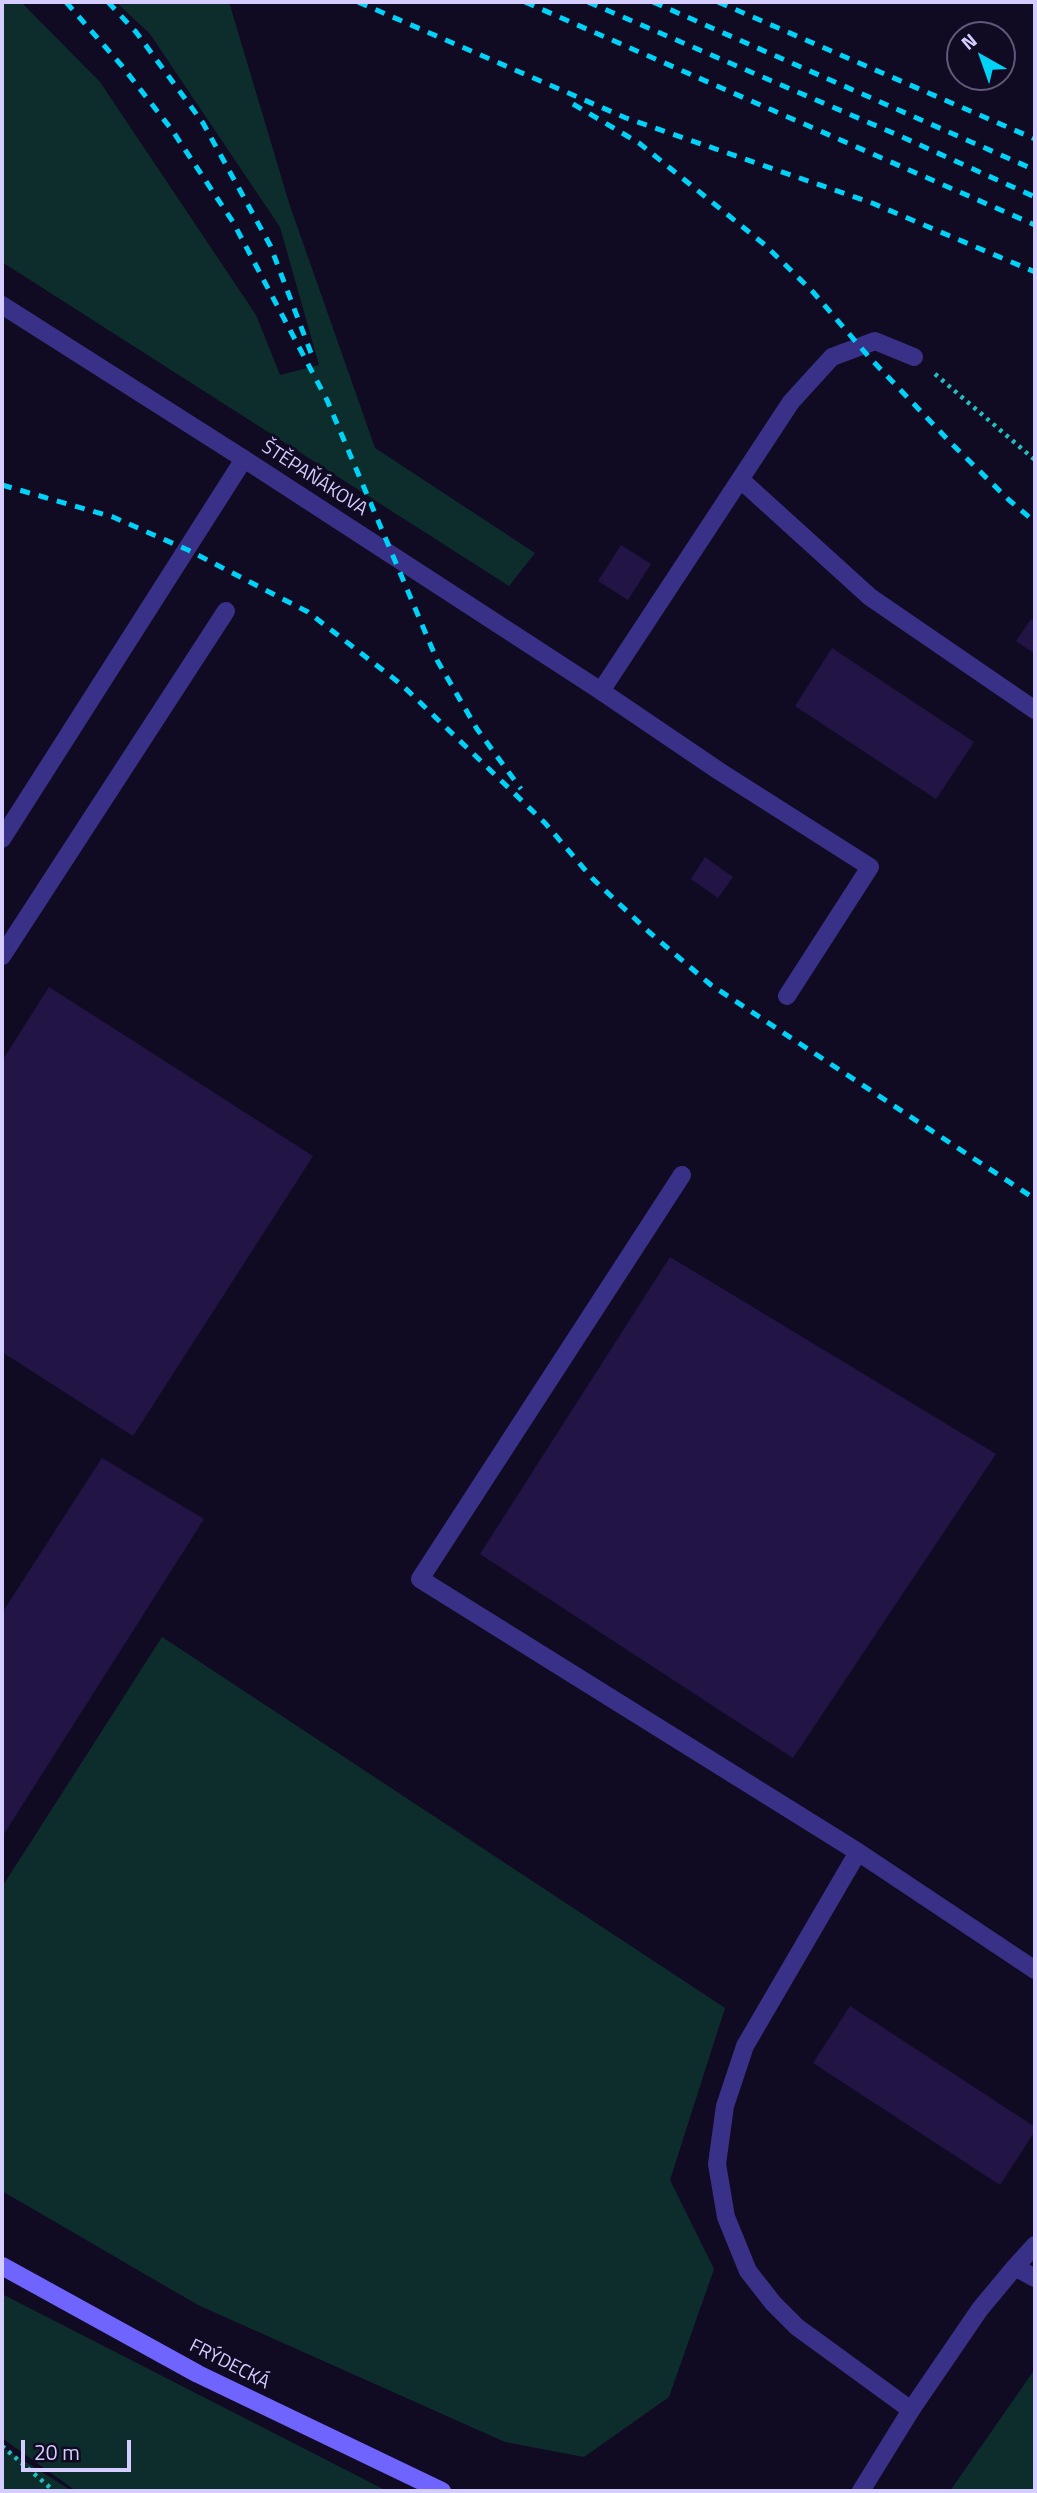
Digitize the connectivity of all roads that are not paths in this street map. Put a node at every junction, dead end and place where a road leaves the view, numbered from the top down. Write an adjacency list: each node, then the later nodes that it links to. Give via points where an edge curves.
1 (2, 305): 3 (street, ŠTĚPAŇÁKOVA)
2 (914, 357): 4 (street, via 875,341 832,357 791,402)
3 (244, 458): 6 (street, ŠTĚPAŇÁKOVA); 8 (street)
4 (741, 480): 6 (street); 7 (street, via 870,597)
5 (226, 611): 9 (street)
6 (601, 691): 10 (street, ŠTĚPAŇÁKOVA, via 870,867)
7 (1035, 710)
8 (2, 839)
9 (2, 956)
10 (787, 996)
11 (682, 1175): 12 (street, via 420,1579)
12 (858, 1852): 13 (street); 18 (street, via 745,2046 725,2106 717,2164 726,2217 756,2282 797,2327)
13 (1035, 1969)
14 (1035, 2245): 16 (street)
15 (2, 2266): 19 (main road, FRÝDECKÁ, via 198,2374)
16 (1015, 2267): 17 (street); 18 (street, via 979,2309)
17 (1035, 2278)
18 (911, 2410): 20 (street)
19 (442, 2491)
20 (861, 2491)

